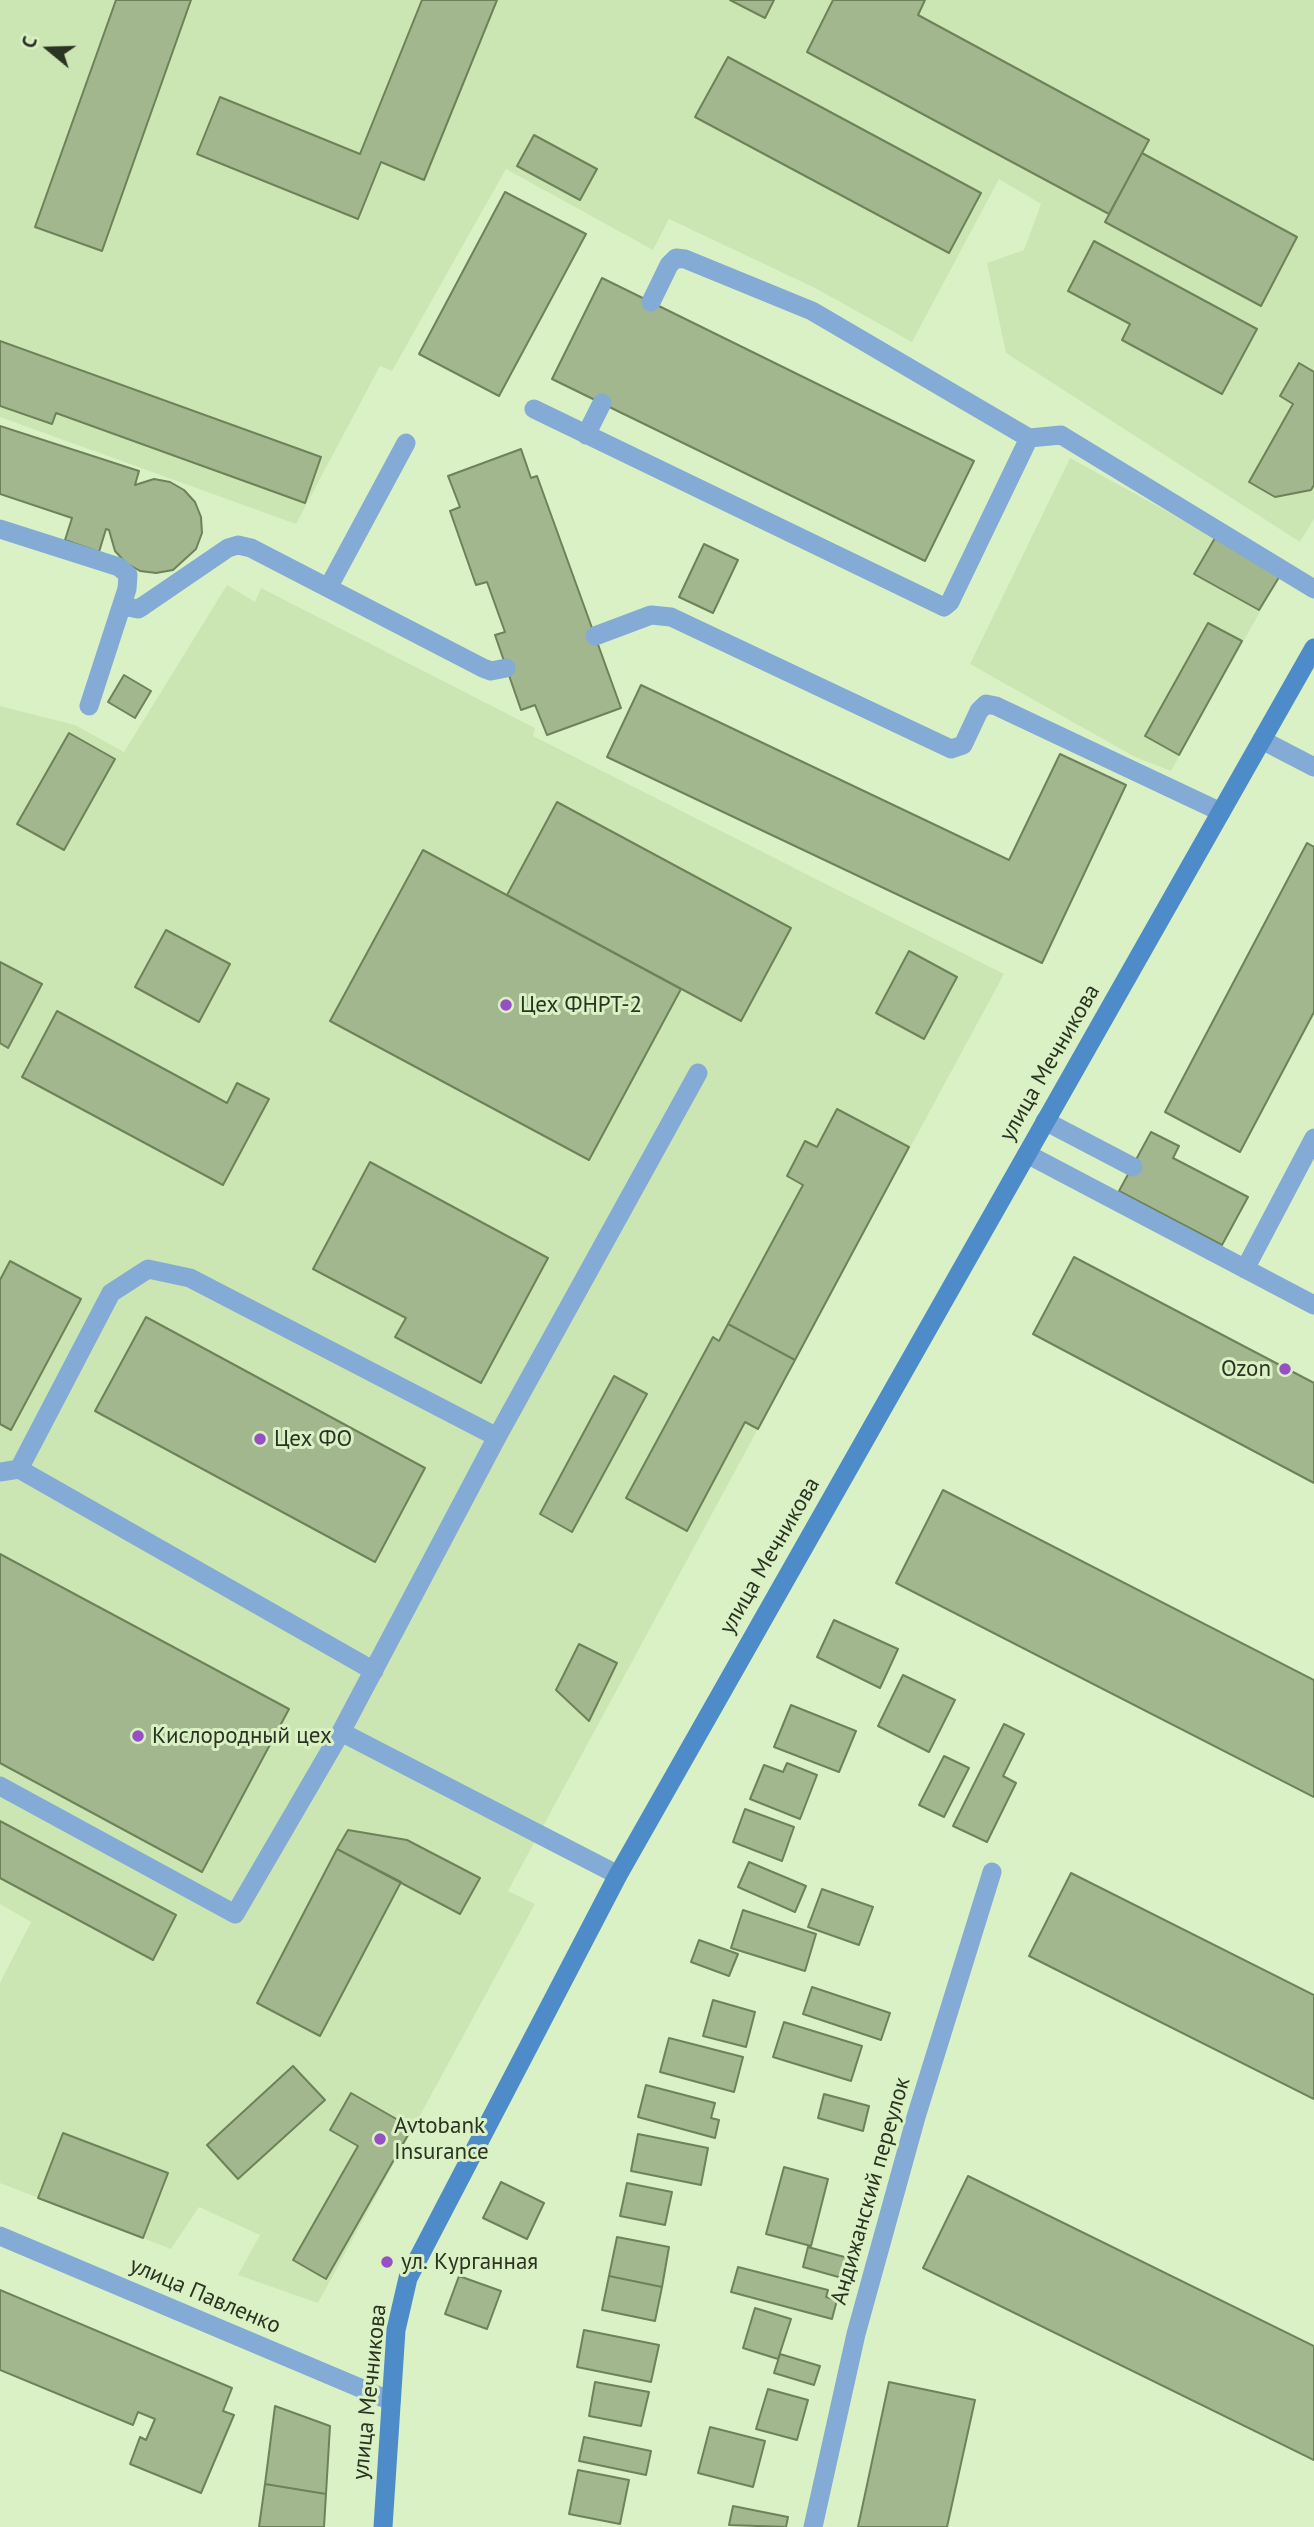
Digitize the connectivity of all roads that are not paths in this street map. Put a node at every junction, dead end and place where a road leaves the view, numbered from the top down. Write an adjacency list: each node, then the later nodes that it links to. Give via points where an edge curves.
1 (651, 302): 5 (street, via 669,265 676,258 685,259 812,311)
2 (602, 403): 4 (street)
3 (534, 409): 4 (street)
4 (586, 435): 5 (street, via 944,607)
5 (1029, 438): 9 (street, via 1061,435)
6 (406, 443): 8 (street)
7 (0, 528): 10 (street, via 117,560 128,575)
8 (328, 588): 10 (street, via 238,545 138,609); 13 (street, via 483,668)
9 (1314, 589)
10 (122, 606): 14 (street)
11 (595, 636): 17 (street, via 651,615 671,617 951,749 963,746 986,704 996,706)
12 (1314, 648): 15 (main road, улица Мечникова)
13 (506, 668)
14 (89, 706)
15 (1262, 740): 16 (street); 17 (main road, улица Мечникова)
16 (1314, 767)
17 (1221, 812): 19 (main road, улица Мечникова)
18 (698, 1073): 25 (street)
19 (1045, 1121): 21 (main road, улица Мечникова); 22 (street)
20 (1314, 1138): 23 (street)
21 (1027, 1154): 23 (street); 31 (main road, улица Мечникова)
22 (1133, 1167)
23 (1245, 1269): 24 (street)
24 (1314, 1305)
25 (498, 1437): 26 (street, via 190,1278 148,1269 111,1293); 27 (street)
26 (9, 1470): 27 (street)
27 (374, 1671): 28 (street)
28 (341, 1732): 29 (street, via 235,1914); 31 (street)
29 (0, 1786)
30 (992, 1872): 35 (street, Андижанский переулок, via 916,2117 867,2296)
31 (618, 1875): 33 (main road, улица Мечникова, via 408,2278 396,2330)
32 (0, 2236): 33 (street, улица Павленко)
33 (391, 2401): 34 (main road, улица Мечникова)
34 (383, 2527)
35 (813, 2527)

